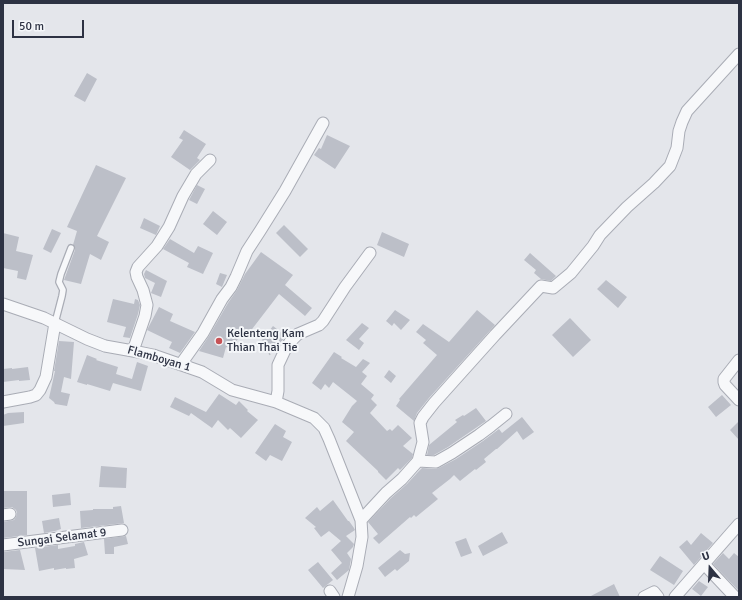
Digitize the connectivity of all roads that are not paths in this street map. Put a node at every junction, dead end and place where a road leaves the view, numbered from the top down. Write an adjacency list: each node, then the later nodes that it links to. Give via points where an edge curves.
1 (739, 54): 15 (street, via 687,111 670,166 600,235 571,273 553,288 541,286 434,403 420,423 423,442)
2 (323, 123): 10 (street, via 285,191 247,251 231,287)
3 (210, 160): 8 (street, via 196,174 182,196 169,227 157,246 138,267 137,276 148,305)
4 (71, 248): 7 (lane, via 61,274 63,290)
5 (370, 253): 13 (street, via 323,321 298,334 290,342 278,365)
6 (3, 304): 7 (street, Flamboyan 1)
7 (55, 323): 8 (street, Flamboyan 1, via 106,346); 12 (street, via 46,377 40,390 30,397)
8 (133, 350): 10 (street, Flamboyan 1)
9 (739, 360): 11 (street, via 724,379 724,385)
10 (181, 364): 13 (street, Flamboyan 1, via 202,372 232,390)
11 (739, 400)
12 (3, 402)
13 (276, 402): 16 (street, Flamboyan 1, via 314,418 324,428)
14 (506, 414): 15 (street, via 479,435 436,462)
15 (418, 461): 16 (street)
16 (361, 520): 21 (street, via 361,544)
17 (739, 524): 20 (street)
18 (122, 530): 19 (street, Sungai Selamat 9)
19 (3, 545)
20 (704, 564): 24 (street); 25 (street)
21 (348, 597)
22 (644, 597): 23 (street, via 654,592)
23 (658, 597)
24 (675, 597)
25 (734, 597)

